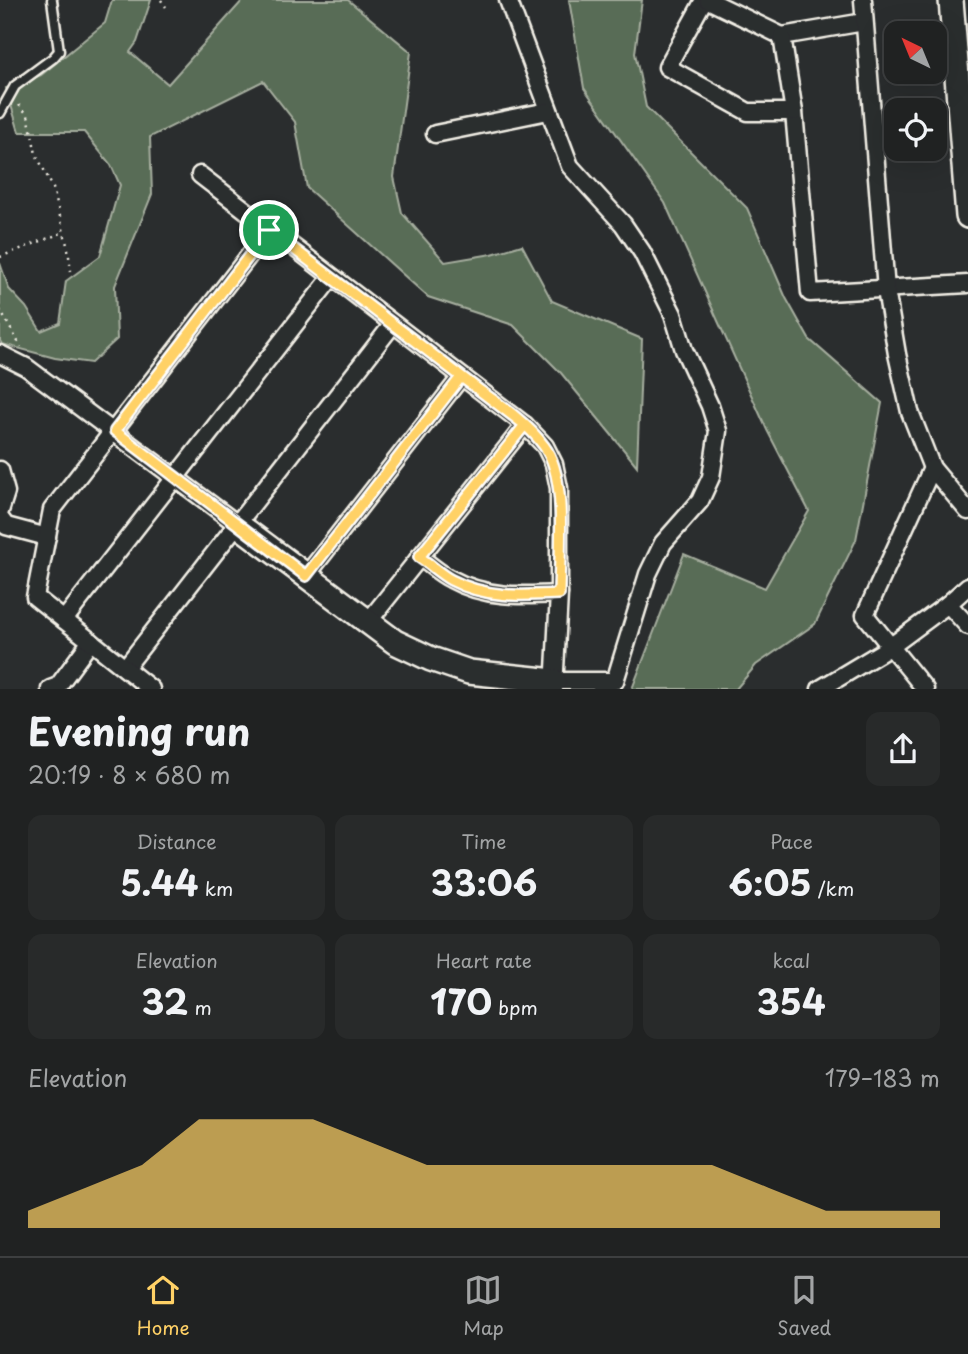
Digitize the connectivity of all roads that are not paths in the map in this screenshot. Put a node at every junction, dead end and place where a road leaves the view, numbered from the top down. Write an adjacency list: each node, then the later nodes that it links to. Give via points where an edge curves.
1 (52, 0): 10 (lane, via 59,51 15,86)
2 (508, 0): 8 (street)
3 (706, 0): 7 (street); 9 (street, via 667,67 748,112)
4 (863, 0): 6 (street)
5 (951, 0): 13 (street)
6 (864, 22): 7 (street); 17 (street)
7 (782, 36): 9 (street)
8 (548, 111): 11 (street); 43 (street, via 570,166 623,225 654,274 718,432 711,477 699,501 663,543 648,574 615,681)
9 (794, 112): 17 (street, via 810,293)
10 (0, 113)
11 (435, 134)
12 (200, 175): 14 (street)
13 (968, 216)
14 (269, 230): 15 (street); 22 (street)
15 (331, 278): 18 (street); 25 (street)
16 (968, 284): 17 (street)
17 (886, 290): 23 (street, via 910,412)
18 (393, 324): 20 (street); 29 (street)
19 (0, 354): 22 (street, via 26,367)
20 (461, 377): 21 (street); 32 (street)
21 (525, 425): 31 (street); 34 (street, via 545,446 559,488)
22 (115, 431): 25 (street); 30 (street, via 52,510)
23 (932, 468): 27 (street); 40 (street, via 865,615)
24 (0, 470): 26 (street, via 6,492)
25 (176, 477): 29 (street); 36 (street)
26 (0, 511)
27 (968, 511)
28 (0, 518): 30 (street, via 6,526)
29 (237, 523): 32 (street); 41 (street)
30 (47, 537): 36 (street, via 35,597)
31 (419, 557): 34 (street, via 450,579 477,590 508,596); 37 (street)
32 (306, 576): 37 (street)
33 (968, 586): 35 (street)
34 (559, 594): 43 (street)
35 (948, 604): 38 (street); 40 (street)
36 (64, 620): 39 (street)
37 (368, 622): 42 (street, via 395,642)
38 (968, 626)
39 (91, 641): 41 (street); 44 (street, via 58,686)
40 (890, 647): 46 (street); 47 (street)
41 (125, 668): 45 (street)
42 (468, 681): 43 (street)
43 (554, 685)
44 (50, 689)
45 (151, 689)
46 (820, 689)
47 (925, 689)

